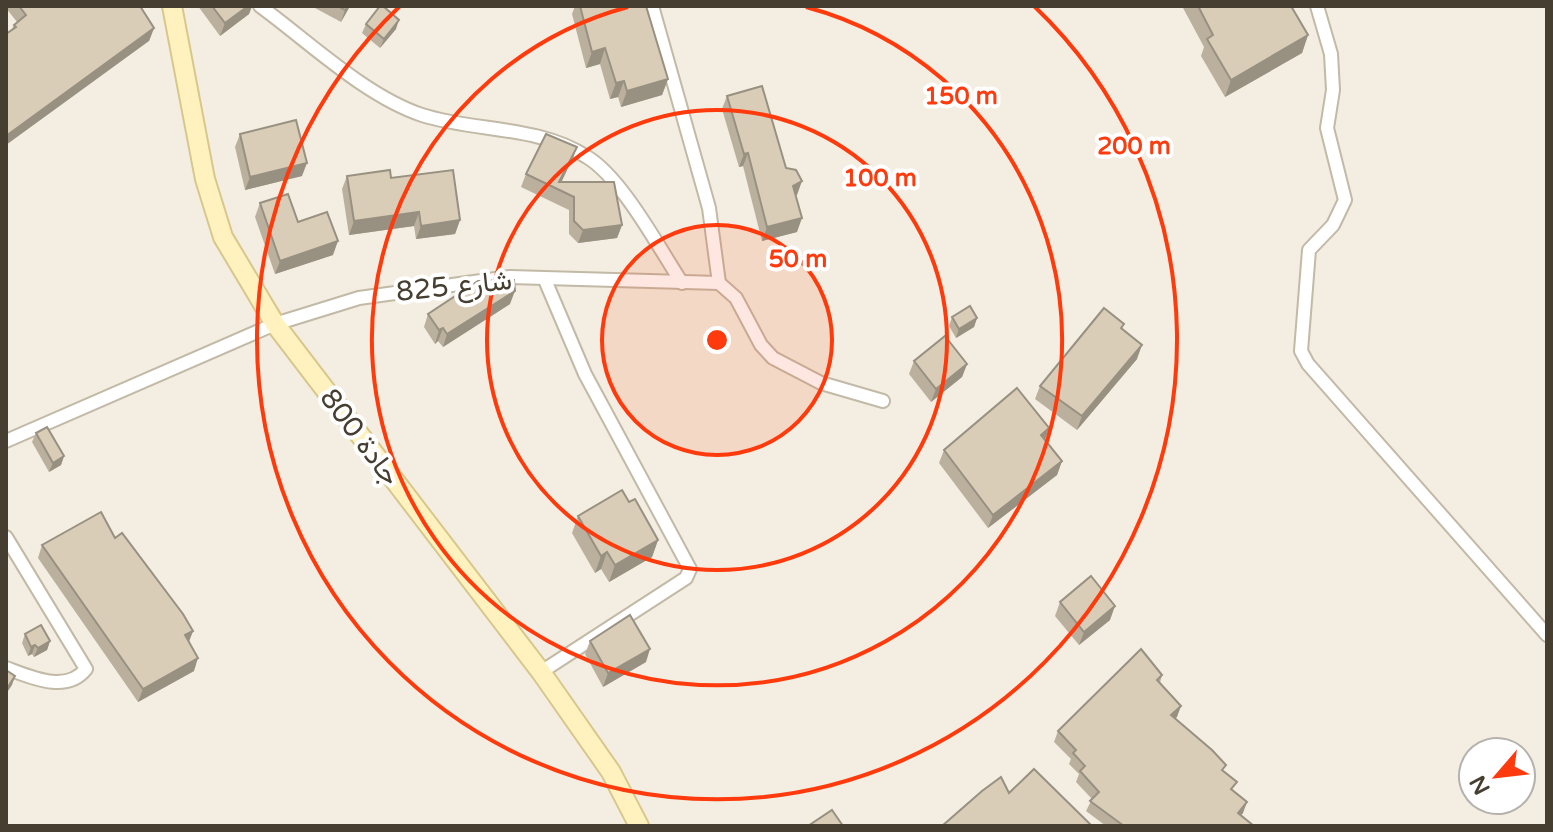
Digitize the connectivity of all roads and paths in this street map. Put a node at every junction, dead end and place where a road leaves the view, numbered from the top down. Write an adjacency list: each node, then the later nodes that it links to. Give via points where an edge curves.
1 (172, 6): 8 (main road, جادة 800, via 205,179 223,237)
2 (260, 6): 6 (street, via 369,87 411,110 529,135 589,158 625,197)
3 (652, 6): 7 (street, via 709,208)
4 (1317, 6): 12 (street, via 1333,75 1327,128 1345,200 1333,225 1309,250 1301,351)
5 (545, 280): 6 (street, شارع 825); 8 (street, شارع 825, via 510,277 359,298); 14 (street, via 585,374 690,569 681,581)
6 (682, 283): 7 (street, شارع 825)
7 (719, 283): 9 (street, via 736,298 773,358 821,383)
8 (275, 324): 10 (street, شارع 825); 14 (main road, جادة 800)
9 (883, 401)
10 (6, 441)
11 (6, 537): 13 (street, via 86,669 73,680 53,683)
12 (1547, 635)
13 (6, 668)
14 (541, 672): 15 (main road, جادة 800, via 611,772)
15 (639, 826)

